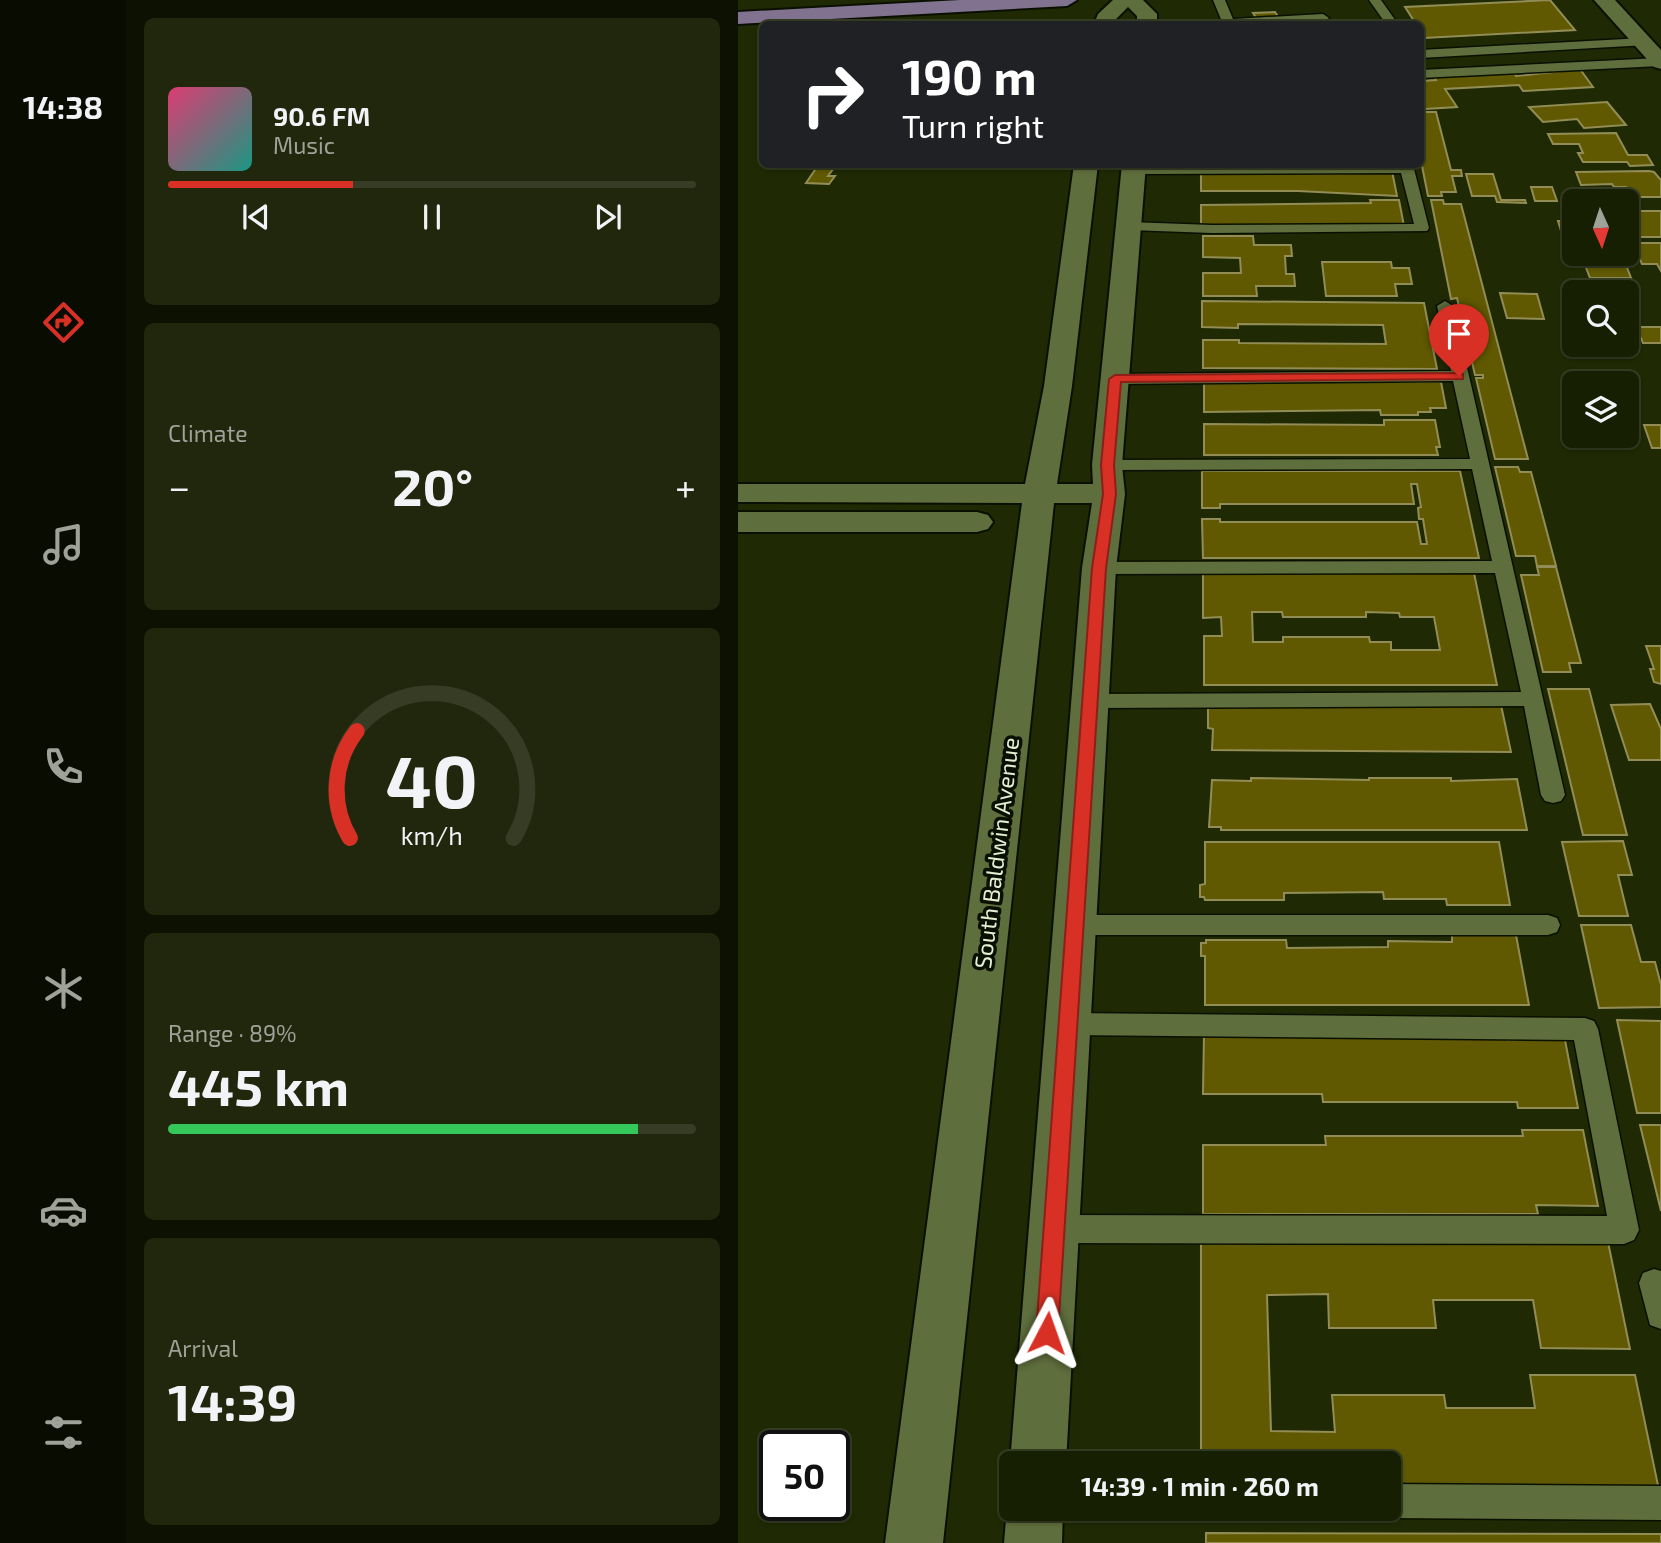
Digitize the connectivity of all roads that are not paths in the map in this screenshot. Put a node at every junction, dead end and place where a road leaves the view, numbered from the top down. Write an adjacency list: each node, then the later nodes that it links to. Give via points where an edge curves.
1 (824, 0): 8 (main road)
2 (1067, 0): 9 (main road)
3 (1124, 0): 11 (main road)
4 (1131, 0): 12 (main road, via 1147,14)
5 (1219, 0): 13 (lane)
6 (1375, 0): 15 (lane)
7 (1604, 0): 16 (main road)
8 (738, 12)
9 (738, 18)
10 (1322, 18): 14 (lane)
11 (1104, 21)
12 (1147, 21)
13 (1228, 21)
14 (1252, 21)
15 (1390, 21)
16 (1643, 42): 17 (lane); 18 (main road)
17 (1424, 54)
18 (1660, 63): 19 (lane)
19 (1424, 74)
20 (1085, 168): 30 (main road, South Baldwin Avenue)
21 (1134, 168): 23 (main road)
22 (1270, 168): 23 (lane, via 1407,169 1422,228)
23 (1129, 226): 26 (main road)
24 (1445, 306): 25 (lane)
25 (1459, 376): 26 (lane); 27 (lane)
26 (1115, 379): 29 (main road)
27 (1479, 464): 29 (lane); 32 (lane)
28 (738, 493): 30 (main road)
29 (1107, 494): 30 (main road); 33 (main road)
30 (1038, 509): 31 (main road); 47 (main road, South Baldwin Avenue)
31 (738, 522)
32 (1503, 567): 33 (lane); 34 (lane)
33 (1099, 568): 35 (main road)
34 (1533, 699): 35 (lane); 36 (lane)
35 (1090, 701): 37 (main road)
36 (1553, 795)
37 (1075, 925): 38 (lane); 39 (main road)
38 (1548, 925)
39 (1068, 1024): 40 (main road); 40 (lane, via 1584,1029 1624,1230)
40 (1055, 1229): 43 (main road)
41 (1654, 1283): 42 (lane)
42 (1660, 1314)
43 (1039, 1451)
44 (1401, 1501): 45 (lane)
45 (1660, 1503)
46 (1034, 1521): 48 (main road)
47 (914, 1543)
48 (1033, 1543)

